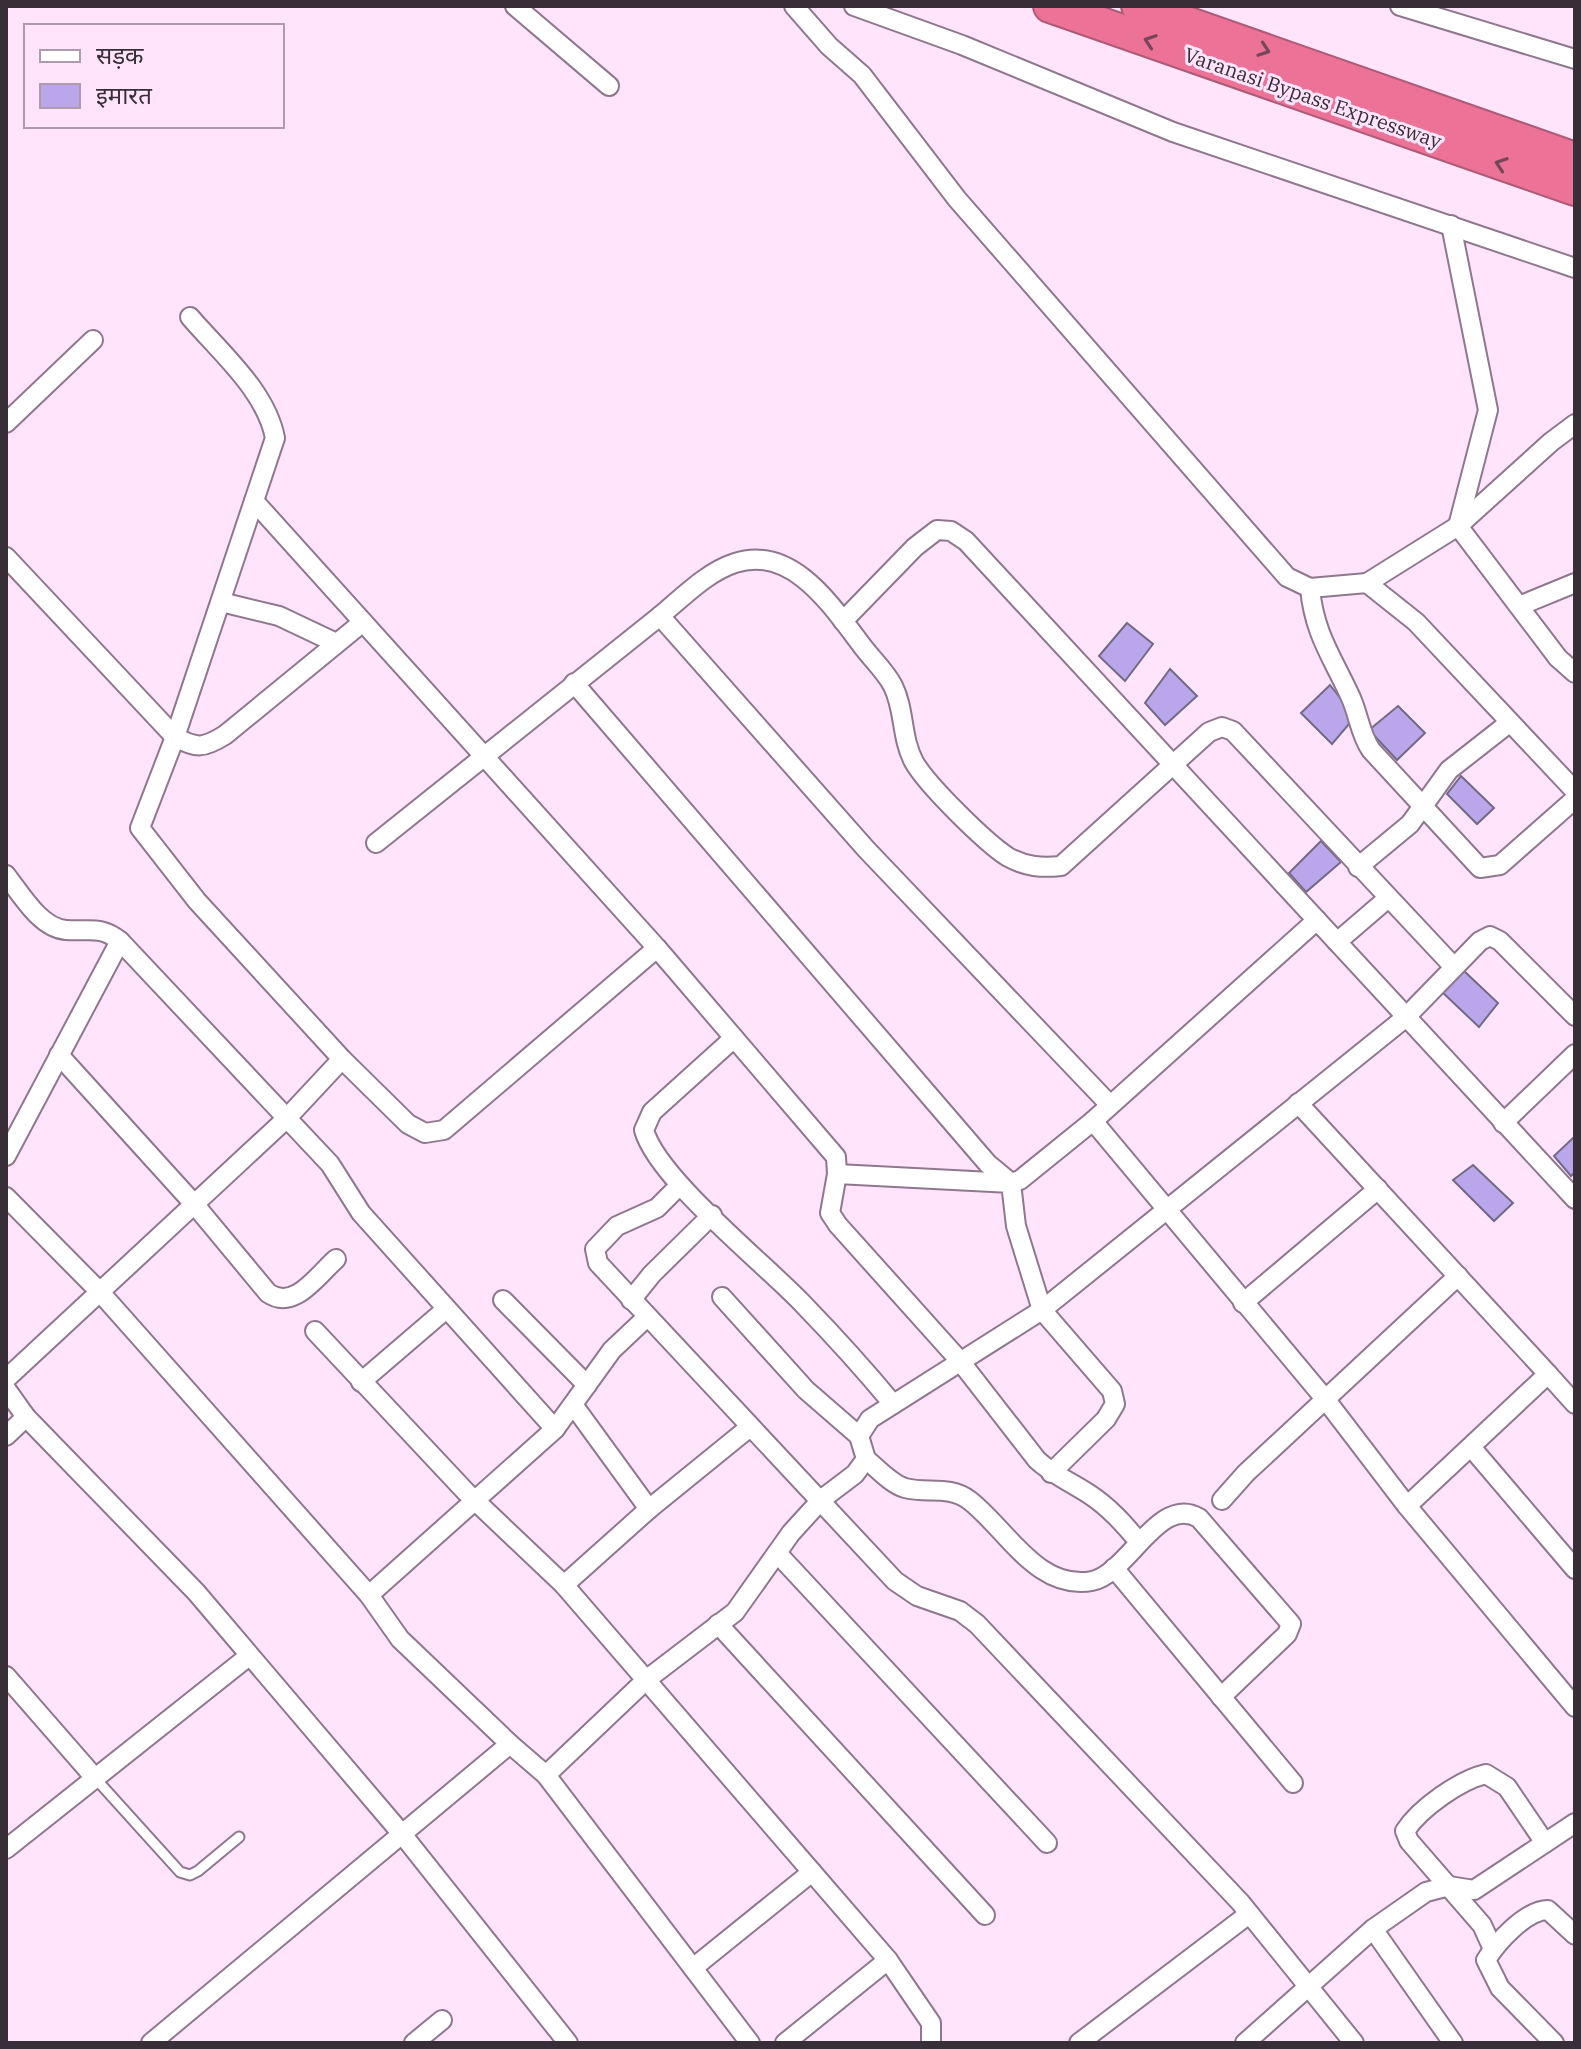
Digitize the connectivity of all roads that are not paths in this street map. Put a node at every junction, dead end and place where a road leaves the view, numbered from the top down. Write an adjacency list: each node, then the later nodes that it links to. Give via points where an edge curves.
1 (515, 6): 8 (street)
2 (794, 6): 22 (street, via 862,75 957,199 1122,391 1287,577)
3 (854, 6): 11 (street, via 1173,132)
4 (1050, 6): 10 (highway, Varanasi Bypass Expressway, one-way to 4)
5 (1138, 6): 9 (highway, Varanasi Bypass Expressway, one-way to 9)
6 (1400, 6): 7 (street)
7 (1575, 59)
8 (609, 86)
9 (1575, 159)
10 (1575, 189)
11 (1451, 225): 12 (street); 18 (street, via 1488,410)
12 (1575, 268)
13 (190, 317): 17 (street, via 271,415 275,438)
14 (93, 340): 15 (street)
15 (6, 423)
16 (1575, 424): 18 (street)
17 (254, 501): 23 (street); 27 (street)
18 (1458, 526): 20 (street); 24 (street)
19 (6, 557): 32 (street)
20 (1367, 583): 22 (street); 31 (street, via 1416,622)
21 (1575, 583): 24 (street)
22 (1310, 588): 37 (street, via 1323,646 1353,702 1362,736)
23 (221, 602): 28 (street, via 279,616); 32 (street)
24 (1519, 606): 29 (street)
25 (660, 616): 26 (street, via 705,579 734,563 758,559 784,565 808,581); 30 (street); 54 (street, via 866,849)
26 (843, 621): 34 (street, via 915,547 937,530 951,531 966,541); 34 (street, via 893,686 915,763 944,798 1008,857 1038,869 1061,866)
27 (363, 622): 28 (street); 33 (street)
28 (336, 643): 32 (street, via 206,747)
29 (1575, 673)
30 (574, 683): 33 (street); 60 (street, via 988,1164)
31 (1509, 723): 35 (street); 37 (street, via 1449,770)
32 (175, 737): 52 (street, via 140,828 197,901)
33 (483, 755): 38 (street); 45 (street)
34 (1173, 767): 39 (street, via 1209,732 1222,727 1233,731); 42 (street)
35 (1575, 791)
36 (1575, 799): 37 (street, via 1489,869 1480,868)
37 (1422, 807): 39 (street, via 1410,824)
38 (376, 843)
39 (1358, 867): 41 (street)
40 (6, 875): 43 (street, via 50,924 64,930 98,928)
41 (1387, 899): 44 (street); 46 (street)
42 (1317, 920): 44 (street); 54 (street)
43 (120, 941): 51 (street); 55 (street)
44 (1337, 942): 48 (street)
45 (657, 948): 49 (street); 52 (street, via 444,1130 425,1133 408,1124)
46 (1454, 967): 47 (street, via 1490,936); 48 (street)
47 (1575, 1016)
48 (1405, 1018): 53 (street); 57 (street)
49 (734, 1038): 59 (street, via 836,1157); 61 (street, via 652,1112 644,1130 649,1149)
50 (1575, 1054): 57 (street)
51 (59, 1055): 58 (street); 65 (street)
52 (342, 1059): 55 (street)
53 (1298, 1103): 62 (street); 66 (street)
54 (1110, 1105): 56 (street)
55 (286, 1119): 65 (street); 75 (street, via 330,1164 361,1213)
56 (1093, 1121): 60 (street); 66 (street)
57 (1503, 1123): 64 (street)
58 (6, 1156)
59 (837, 1174): 60 (street); 79 (street, via 830,1213)
60 (1011, 1183): 76 (street, via 1016,1226)
61 (680, 1185): 67 (street); 73 (street, via 657,1208 617,1226 595,1249 598,1263)
62 (1378, 1189): 69 (street); 74 (street)
63 (6, 1197): 70 (street)
64 (1575, 1199)
65 (195, 1205): 68 (street, via 279,1301 291,1300); 70 (street)
66 (1165, 1210): 74 (street); 76 (street)
67 (712, 1215): 73 (street); 86 (street, via 804,1304)
68 (336, 1259)
69 (1458, 1276): 80 (street); 85 (street)
70 (99, 1291): 81 (street); 107 (street)
71 (722, 1297): 93 (street, via 806,1390)
72 (503, 1300): 83 (street)
73 (631, 1300): 77 (street)
74 (1243, 1303): 85 (street)
75 (445, 1310): 82 (street); 91 (street)
76 (1042, 1310): 79 (street); 96 (street, via 1112,1391 1115,1404)
77 (647, 1317): 83 (street, via 612,1350); 90 (street)
78 (315, 1331): 82 (street)
79 (960, 1361): 86 (street); 96 (street)
80 (1548, 1374): 87 (street); 94 (street)
81 (6, 1379)
82 (361, 1382): 97 (street)
83 (587, 1385): 88 (street)
84 (6, 1389): 89 (street)
85 (1326, 1400): 99 (street); 100 (street)
86 (893, 1404): 93 (street, via 870,1419)
87 (1575, 1404)
88 (574, 1406): 91 (street); 101 (street)
89 (26, 1417): 92 (street); 109 (street, via 196,1592)
90 (750, 1427): 98 (street); 101 (street)
91 (555, 1429): 97 (street)
92 (6, 1436)
93 (859, 1436): 95 (street)
94 (1471, 1447): 100 (street); 105 (street)
95 (866, 1459): 98 (street); 104 (street, via 902,1487 941,1490 970,1501 1051,1576 1089,1581)
96 (1051, 1473): 102 (street, via 1116,1514)
97 (476, 1499): 106 (street); 107 (street)
98 (822, 1499): 103 (street); 126 (street, via 895,1581 977,1624)
99 (1222, 1500)
100 (1407, 1506): 113 (street)
101 (649, 1509): 106 (street)
102 (1139, 1542): 104 (street); 112 (street, via 1178,1512 1188,1511 1291,1624 1287,1634)
103 (777, 1553): 108 (street, via 735,1612); 121 (street)
104 (1114, 1568): 112 (street)
105 (1575, 1569)
106 (564, 1585): 111 (street)
107 (369, 1595): 114 (street, via 400,1639)
108 (718, 1624): 111 (street); 127 (street)
109 (249, 1656): 116 (street); 119 (street)
110 (6, 1676): 116 (street)
111 (646, 1680): 115 (street); 124 (street)
112 (1221, 1697): 117 (street)
113 (1575, 1707)
114 (510, 1744): 115 (street); 119 (street)
115 (546, 1775): 132 (street)
116 (95, 1778): 120 (lane, via 180,1872 198,1871); 123 (street)
117 (1293, 1783)
118 (1575, 1823): 122 (street)
119 (402, 1834): 135 (street); 137 (street)
120 (239, 1837)
121 (1047, 1843)
122 (1545, 1843): 125 (street, via 1474,1890); 125 (street, via 1507,1787 1486,1774 1472,1777 1412,1820 1405,1831)
123 (6, 1849)
124 (812, 1872): 131 (street); 132 (street)
125 (1449, 1886): 128 (street, via 1426,1892); 130 (street, via 1482,1925)
126 (1249, 1914): 133 (street); 141 (street)
127 (985, 1915)
128 (1373, 1929): 133 (street); 144 (street)
129 (1575, 1935): 130 (street, via 1548,1910 1541,1910)
130 (1493, 1949): 145 (street, via 1486,1960 1500,1988)
131 (888, 1960): 139 (street); 140 (street, via 931,2023)
132 (693, 1968): 138 (street)
133 (1308, 1987): 142 (street); 143 (street)
134 (442, 2020): 136 (street)
135 (151, 2043)
136 (414, 2043)
137 (568, 2043)
138 (750, 2043)
139 (785, 2043)
140 (931, 2043)
141 (1079, 2043)
142 (1245, 2043)
143 (1354, 2043)
144 (1453, 2043)
145 (1554, 2043)

